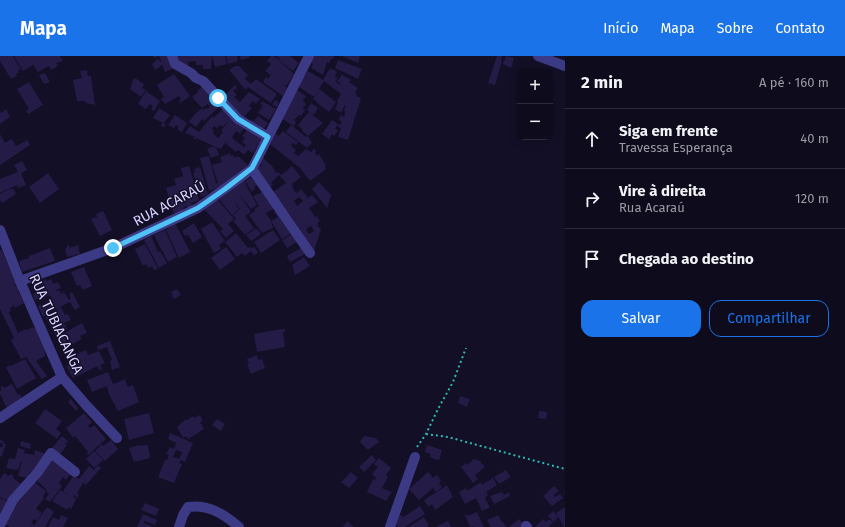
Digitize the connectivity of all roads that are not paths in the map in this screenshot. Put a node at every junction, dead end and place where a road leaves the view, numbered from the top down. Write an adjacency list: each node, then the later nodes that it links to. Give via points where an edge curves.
1 (172, 56): 5 (street, via 175,64 203,81 238,119)
2 (309, 56): 5 (street, RUA ACARAÚ)
3 (538, 56): 4 (street)
4 (565, 66)
5 (268, 137): 6 (street, RUA ACARAÚ)
6 (252, 168): 8 (street); 9 (street, RUA ACARAÚ, via 198,208 113,248)
7 (0, 230): 9 (street, RUA TUBIACANGA)
8 (310, 253)
9 (20, 281): 10 (street, RUA TUBIACANGA)
10 (62, 377): 11 (street); 12 (street, RUA TUBIACANGA)
11 (0, 418)
12 (117, 438)
13 (415, 456): 18 (street)
14 (75, 472): 15 (street, via 51,454 13,500)
15 (0, 525)
16 (179, 527): 17 (street, via 188,507 197,505 212,508)
17 (239, 527)
18 (390, 527)

